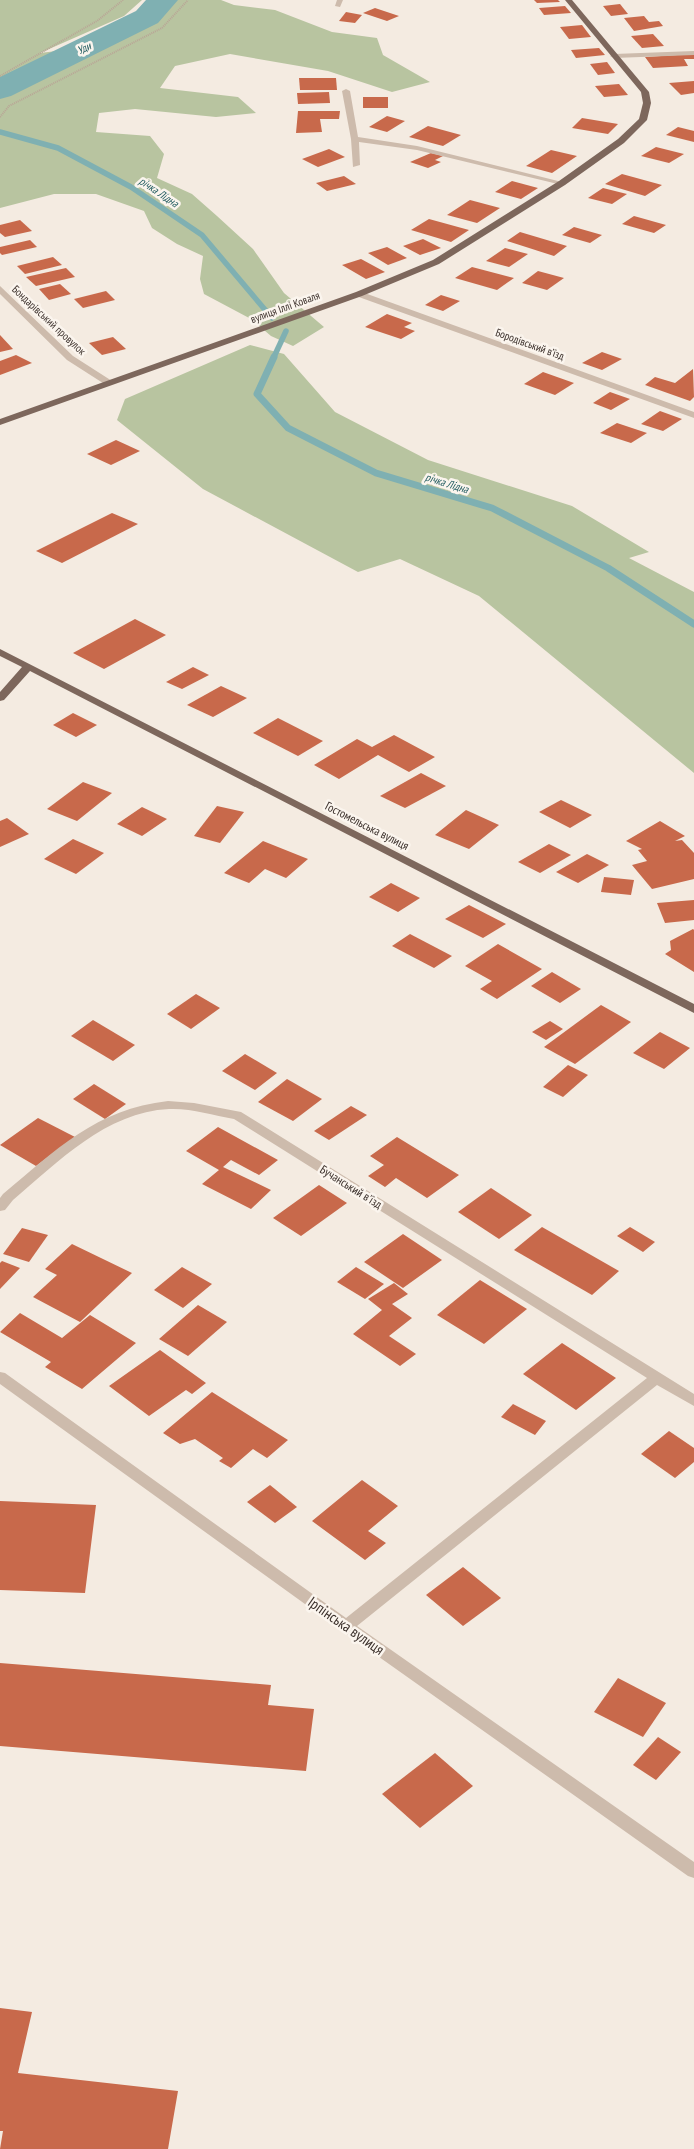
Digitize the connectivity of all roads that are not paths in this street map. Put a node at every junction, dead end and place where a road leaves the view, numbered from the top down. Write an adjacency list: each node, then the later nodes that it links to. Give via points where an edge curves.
1 (568, 0): 3 (main road, вулиця Іллі Коваля)
2 (694, 53): 3 (street)
3 (614, 56): 7 (main road, вулиця Іллі Коваля, via 645,92 647,102 642,120 621,141)
4 (346, 91): 5 (street)
5 (355, 139): 6 (street); 7 (street, via 417,148)
6 (356, 165)
7 (562, 183): 9 (main road, вулиця Іллі Коваля, via 436,262)
8 (0, 289): 10 (street, Бондарівський провулок, via 70,358)
9 (358, 294): 10 (main road, вулиця Іллі Коваля); 11 (street, Бородівський в’їзд)
10 (109, 383): 12 (main road, вулиця Іллі Коваля)
11 (694, 415)
12 (0, 422)
13 (0, 652): 14 (main road)
14 (28, 667): 15 (main road); 16 (main road, Гостомельська вулиця)
15 (0, 698)
16 (694, 1009)
17 (0, 1207): 19 (street, Бучанський в'їзд, via 8,1197 89,1133 126,1112 168,1105 237,1115)
18 (0, 1377): 21 (street, Ірпінська вулиця)
19 (655, 1379): 20 (street, Бучанський в'їзд); 21 (street)
20 (694, 1401)
21 (346, 1626): 22 (street, Ірпінська вулиця)
22 (694, 1871)

